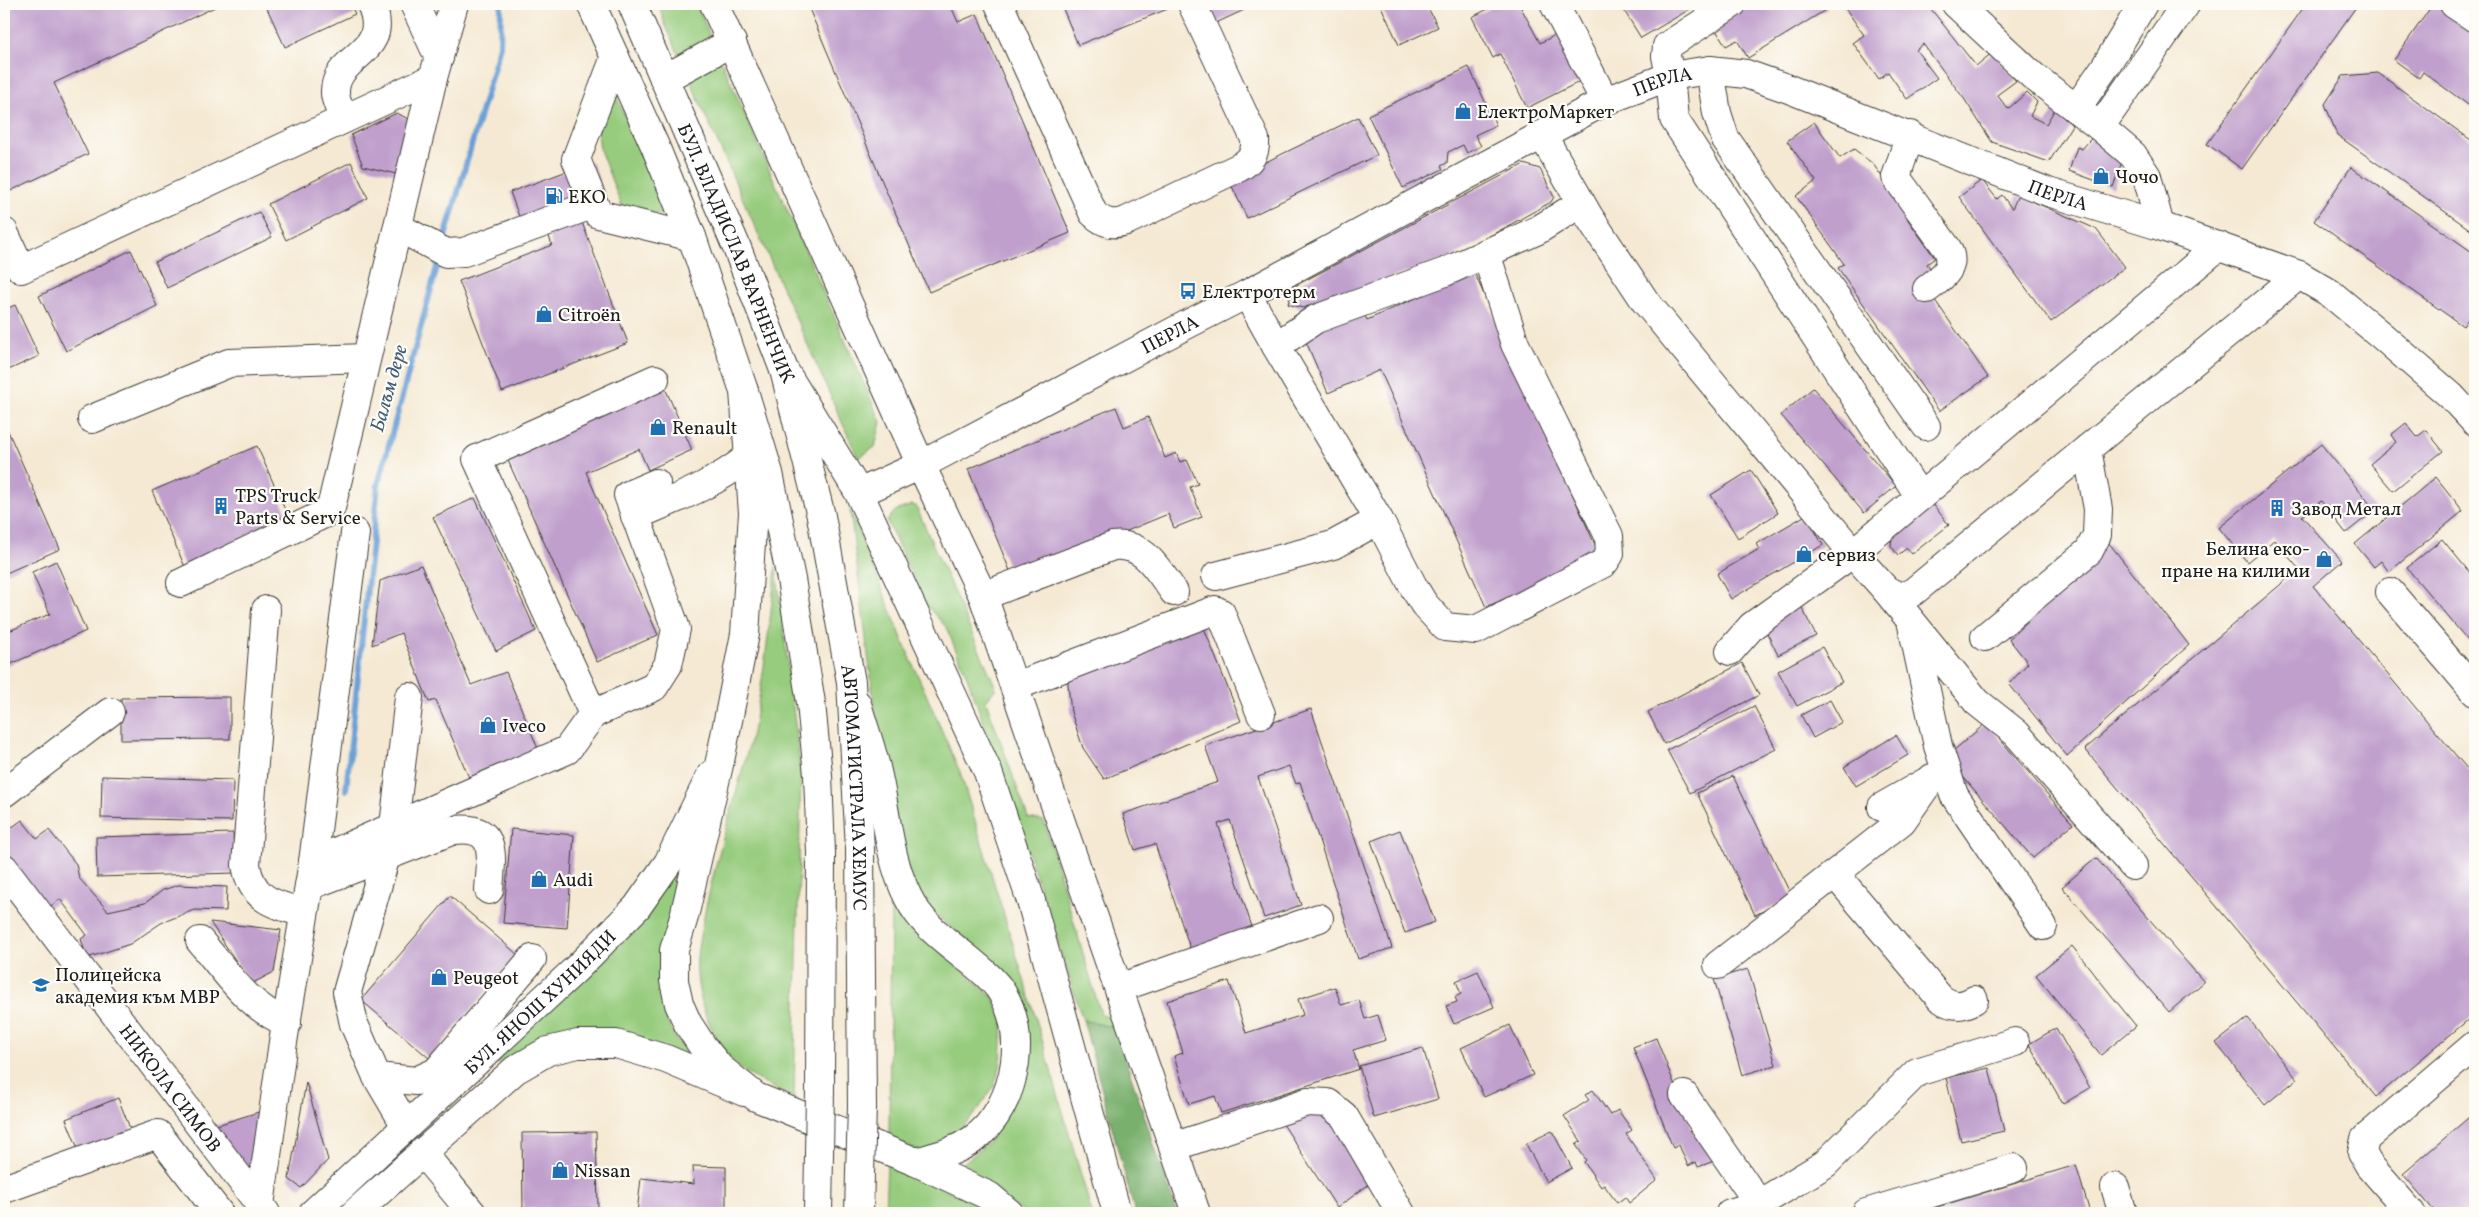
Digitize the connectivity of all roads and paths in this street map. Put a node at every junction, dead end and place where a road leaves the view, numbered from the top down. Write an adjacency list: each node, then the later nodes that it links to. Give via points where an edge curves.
1 (371, 4): 24 (main road, via 375,26 372,42 347,64 336,80 334,95)
2 (414, 4): 18 (main road)
3 (454, 4): 18 (main road)
4 (590, 4): 17 (main road, БУЛ. ВЛАДИСЛАВ ВАРНЕНЧИК)
5 (632, 4): 21 (main road, БУЛ. ВЛАДИСЛАВ ВАРНЕНЧИК)
6 (714, 4): 16 (main road)
7 (999, 4): 8 (main road, via 1093,213 1098,219 1114,224 1240,167 1254,152 1255,139)
8 (1192, 4)
9 (1554, 4): 22 (main road)
10 (1732, 4): 20 (main road, via 1668,46 1666,56)
11 (1956, 4): 23 (main road, via 2034,76)
12 (2143, 4): 23 (main road)
13 (2186, 4): 25 (main road)
14 (2454, 4): 15 (main road)
15 (2475, 18)
16 (732, 42): 21 (main road); 49 (main road)
17 (615, 57): 29 (main road, via 576,158); 33 (main road, БУЛ. ВЛАДИСЛАВ ВАРНЕНЧИК)
18 (436, 68): 24 (main road); 31 (main road)
19 (1710, 70): 20 (main road, ПЕРЛА); 26 (main road, ПЕРЛА, via 1746,74); 46 (main road, via 1725,138)
20 (1670, 76): 22 (main road, ПЕРЛА); 52 (main road, via 1678,129)
21 (664, 79): 41 (main road, БУЛ. ВЛАДИСЛАВ ВАРНЕНЧИК, via 737,248)
22 (1605, 102): 27 (main road, ПЕРЛА)
23 (2076, 108): 25 (main road)
24 (344, 119): 32 (main road, via 21,268)
25 (2100, 127): 30 (main road, via 2133,155 2147,176)
26 (1910, 135): 30 (main road, ПЕРЛА, via 2048,192); 37 (main road, via 1896,177 1947,248 1951,260 1947,272)
27 (1543, 136): 28 (main road); 38 (main road, ПЕРЛА)
28 (1581, 203): 35 (main road, via 1538,230); 56 (main road, via 1645,301)
29 (594, 204): 31 (main road, via 464,252 446,253); 33 (main road, via 598,214)
30 (2160, 226): 34 (main road, ПЕРЛА)
31 (398, 227): 40 (main road)
32 (4, 232)
33 (692, 237): 43 (main road, БУЛ. ВЛАДИСЛАВ ВАРНЕНЧИК)
34 (2219, 246): 36 (main road, ПЕРЛА); 52 (main road)
35 (1486, 253): 39 (main road, via 1445,272 1316,319); 54 (main road, via 1515,344 1609,536 1610,554 1604,564 1476,630 1445,626 1424,604)
36 (2299, 275): 45 (main road, ПЕРЛА, via 2330,293 2382,336 2452,396); 47 (main road)
37 (1927, 289)
38 (1248, 294): 39 (main road); 49 (main road, ПЕРЛА)
39 (1276, 346): 54 (main road)
40 (366, 358): 44 (main road, via 230,363); 58 (main road, via 330,508 324,514)
41 (784, 370): 51 (main road, БУЛ. ВЛАДИСЛАВ ВАРНЕНЧИК); 67 (main road, АВТОМАГИСТРАЛА ХЕМУС, via 821,516)
42 (655, 379): 72 (main road, via 477,459)
43 (744, 391): 48 (main road); 114 (main road, АВТОМАГИСТРАЛА ХЕМУС, bridge, via 770,473 791,578 812,712 818,775 823,939)
44 (92, 419)
45 (2475, 422)
46 (1926, 426)
47 (2087, 449): 59 (main road, via 1913,592 1900,596); 65 (main road, via 2098,509 2097,535 2089,551)
48 (748, 457): 53 (main road, via 700,489); 75 (main road, via 753,513 744,634)
49 (921, 465): 51 (main road, ПЕРЛА); 62 (main road)
50 (656, 483): 53 (main road, via 628,495)
51 (859, 493): 116 (main road, БУЛ. ВЛАДИСЛАВ ВАРНЕНЧИК, via 988,772 1031,901)
52 (1920, 497): 56 (main road)
53 (635, 516): 72 (main road, via 676,629 668,665 654,687)
54 (1379, 520): 57 (main road, via 1333,545)
55 (355, 533): 83 (main road)
56 (1853, 553): 59 (main road); 66 (main road, via 1752,626)
57 (1216, 576)
58 (181, 583)
59 (1886, 590): 64 (main road)
60 (1174, 592): 62 (main road, via 1139,550 1127,544 1113,546)
61 (2390, 592): 69 (main road)
62 (983, 596): 68 (main road)
63 (266, 610): 86 (main road, via 246,865 249,880 260,896 273,904)
64 (1911, 619): 74 (main road); 81 (main road, via 1977,702 2016,732)
65 (1985, 637)
66 (1730, 651)
67 (851, 682): 103 (main road, via 878,775 900,881 921,917 992,979 1013,1018 1016,1037 1011,1088 1002,1109 974,1140 954,1151); 107 (main road, АВТОМАГИСТРАЛА ХЕМУС, bridge, via 860,849)
68 (1016, 686): 73 (main road, via 1215,610 1221,613); 92 (main road)
69 (2475, 692)
70 (409, 698): 79 (main road)
71 (110, 712): 77 (main road)
72 (593, 714): 79 (main road, via 567,750)
73 (1262, 714)
74 (1938, 746): 76 (main road, via 1940,763); 88 (main road, via 1954,795)
75 (721, 756): 99 (main road, via 674,950 674,981 679,1004 703,1048 720,1068); 100 (main road, БУЛ. ЯНОШ ХУНИЯДИ, via 668,863 637,907 576,970)
76 (1932, 778): 78 (main road); 84 (main road, via 1902,822)
77 (4, 794)
78 (1882, 807)
79 (394, 826): 83 (main road)
80 (386, 856): 83 (main road); 85 (main road, via 454,830 478,831 492,847); 97 (main road, via 347,992 354,1024)
81 (2133, 866)
82 (4, 868): 109 (main road, НИКОЛА СИМОВ)
83 (311, 874): 86 (main road)
84 (1835, 874): 91 (main road); 93 (main road, via 1940,998 1953,1005 1968,1004)
85 (489, 890)
86 (304, 913): 94 (main road)
87 (1319, 918): 92 (main road)
88 (2043, 926)
89 (200, 940): 94 (main road, via 252,1003)
90 (532, 959): 97 (main road, via 436,1072 416,1081)
91 (1718, 965)
92 (1119, 988): 101 (main road)
93 (1974, 1000)
94 (287, 1023): 109 (main road)
95 (2014, 1042): 108 (main road, via 1918,1072 1826,1164)
96 (2475, 1045): 122 (main road, via 2365,1139 2362,1153 2369,1165)
97 (377, 1077): 100 (main road)
98 (1684, 1095): 108 (main road)
99 (756, 1097): 102 (main road, БУЛ. ЯНОШ ХУНИЯДИ, via 658,1057 616,1044 578,1044 548,1051 515,1070); 103 (main road, БУЛ. ЯНОШ ХУНИЯДИ)
100 (406, 1126): 111 (main road, БУЛ. ЯНОШ ХУНИЯДИ)
101 (1173, 1147): 117 (main road); 118 (main road, via 1307,1102 1328,1103 1344,1116)
102 (422, 1152): 112 (main road, БУЛ. ЯНОШ ХУНИЯДИ); 113 (main road)
103 (916, 1162): 115 (main road, БУЛ. ЯНОШ ХУНИЯДИ, via 989,1196)
104 (2014, 1168): 120 (main road)
105 (2115, 1187): 121 (main road)
106 (4, 1189): 110 (main road, via 158,1134)
107 (862, 1199)
108 (1759, 1204): 119 (main road)
109 (263, 1209)
110 (219, 1213)
111 (313, 1213)
112 (356, 1213)
113 (472, 1213)
114 (818, 1213)
115 (1009, 1213)
116 (1117, 1213)
117 (1196, 1213)
118 (1401, 1213)
119 (1730, 1213)
120 (1866, 1213)
121 (2123, 1213)
122 (2411, 1213)

